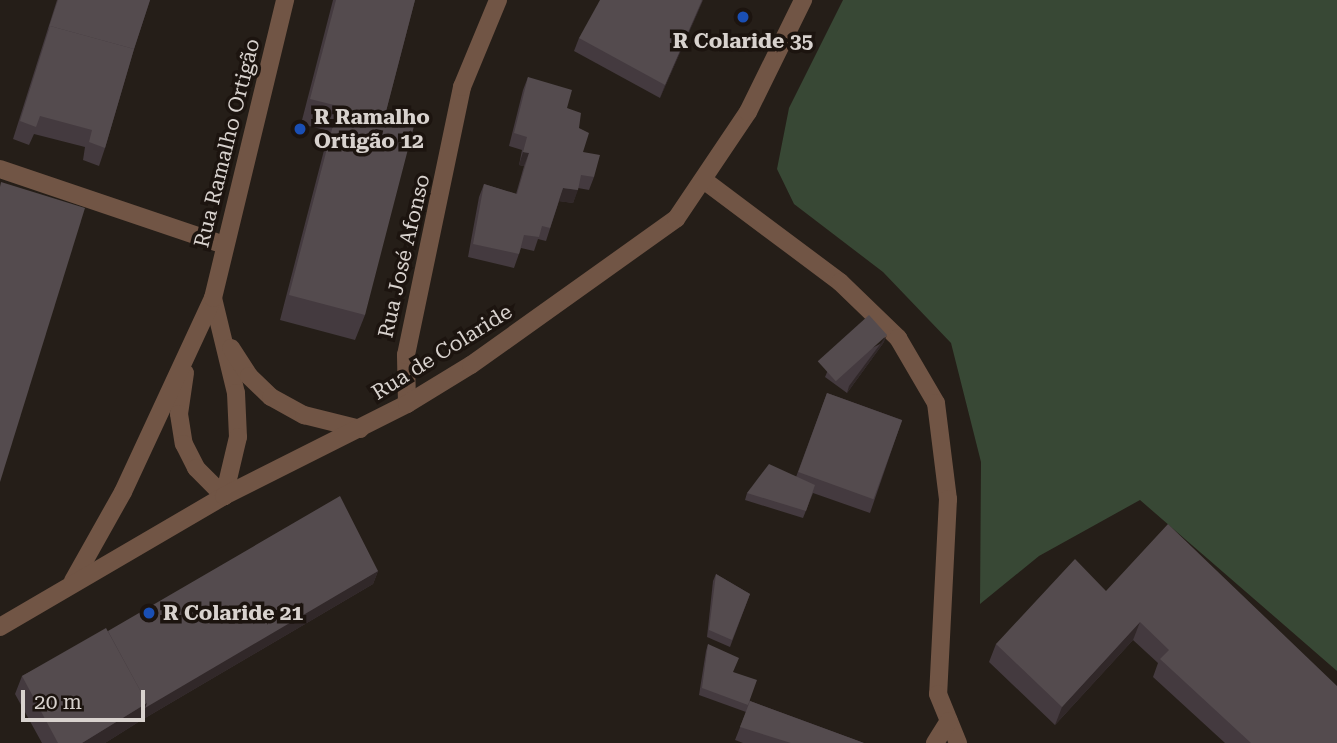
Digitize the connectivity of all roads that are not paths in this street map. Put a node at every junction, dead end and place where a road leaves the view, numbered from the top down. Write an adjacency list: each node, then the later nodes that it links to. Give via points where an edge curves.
1 (285, 0): 6 (street, Rua Ramalho Ortigão)
2 (498, 0): 10 (street, Rua José Afonso, via 461,87 406,355)
3 (803, 0): 5 (street, Rua de Colaride, via 748,112)
4 (0, 169): 6 (street)
5 (705, 181): 10 (street, Rua de Colaride, via 676,219 471,365); 15 (street, via 839,282 898,338 936,403 948,499 938,694)
6 (226, 245): 7 (street, Rua Ramalho Ortigão)
7 (213, 298): 8 (street); 9 (street, Rua Ramalho Ortigão)
8 (226, 339): 11 (street, via 249,376 271,397 304,415); 12 (street, via 238,437)
9 (187, 359): 12 (street, Rua Ramalho Ortigão, via 179,414 184,444 195,468); 13 (street, Rua Ramalho Ortigão, via 123,492)
10 (407, 404): 11 (street, Rua de Colaride)
11 (360, 429): 12 (street, Rua de Colaride)
12 (224, 496): 13 (street, Rua de Colaride)
13 (73, 581): 14 (street, Rua de Colaride)
14 (0, 627)
15 (949, 722): 16 (street); 17 (street)
16 (935, 743)
17 (958, 743)

